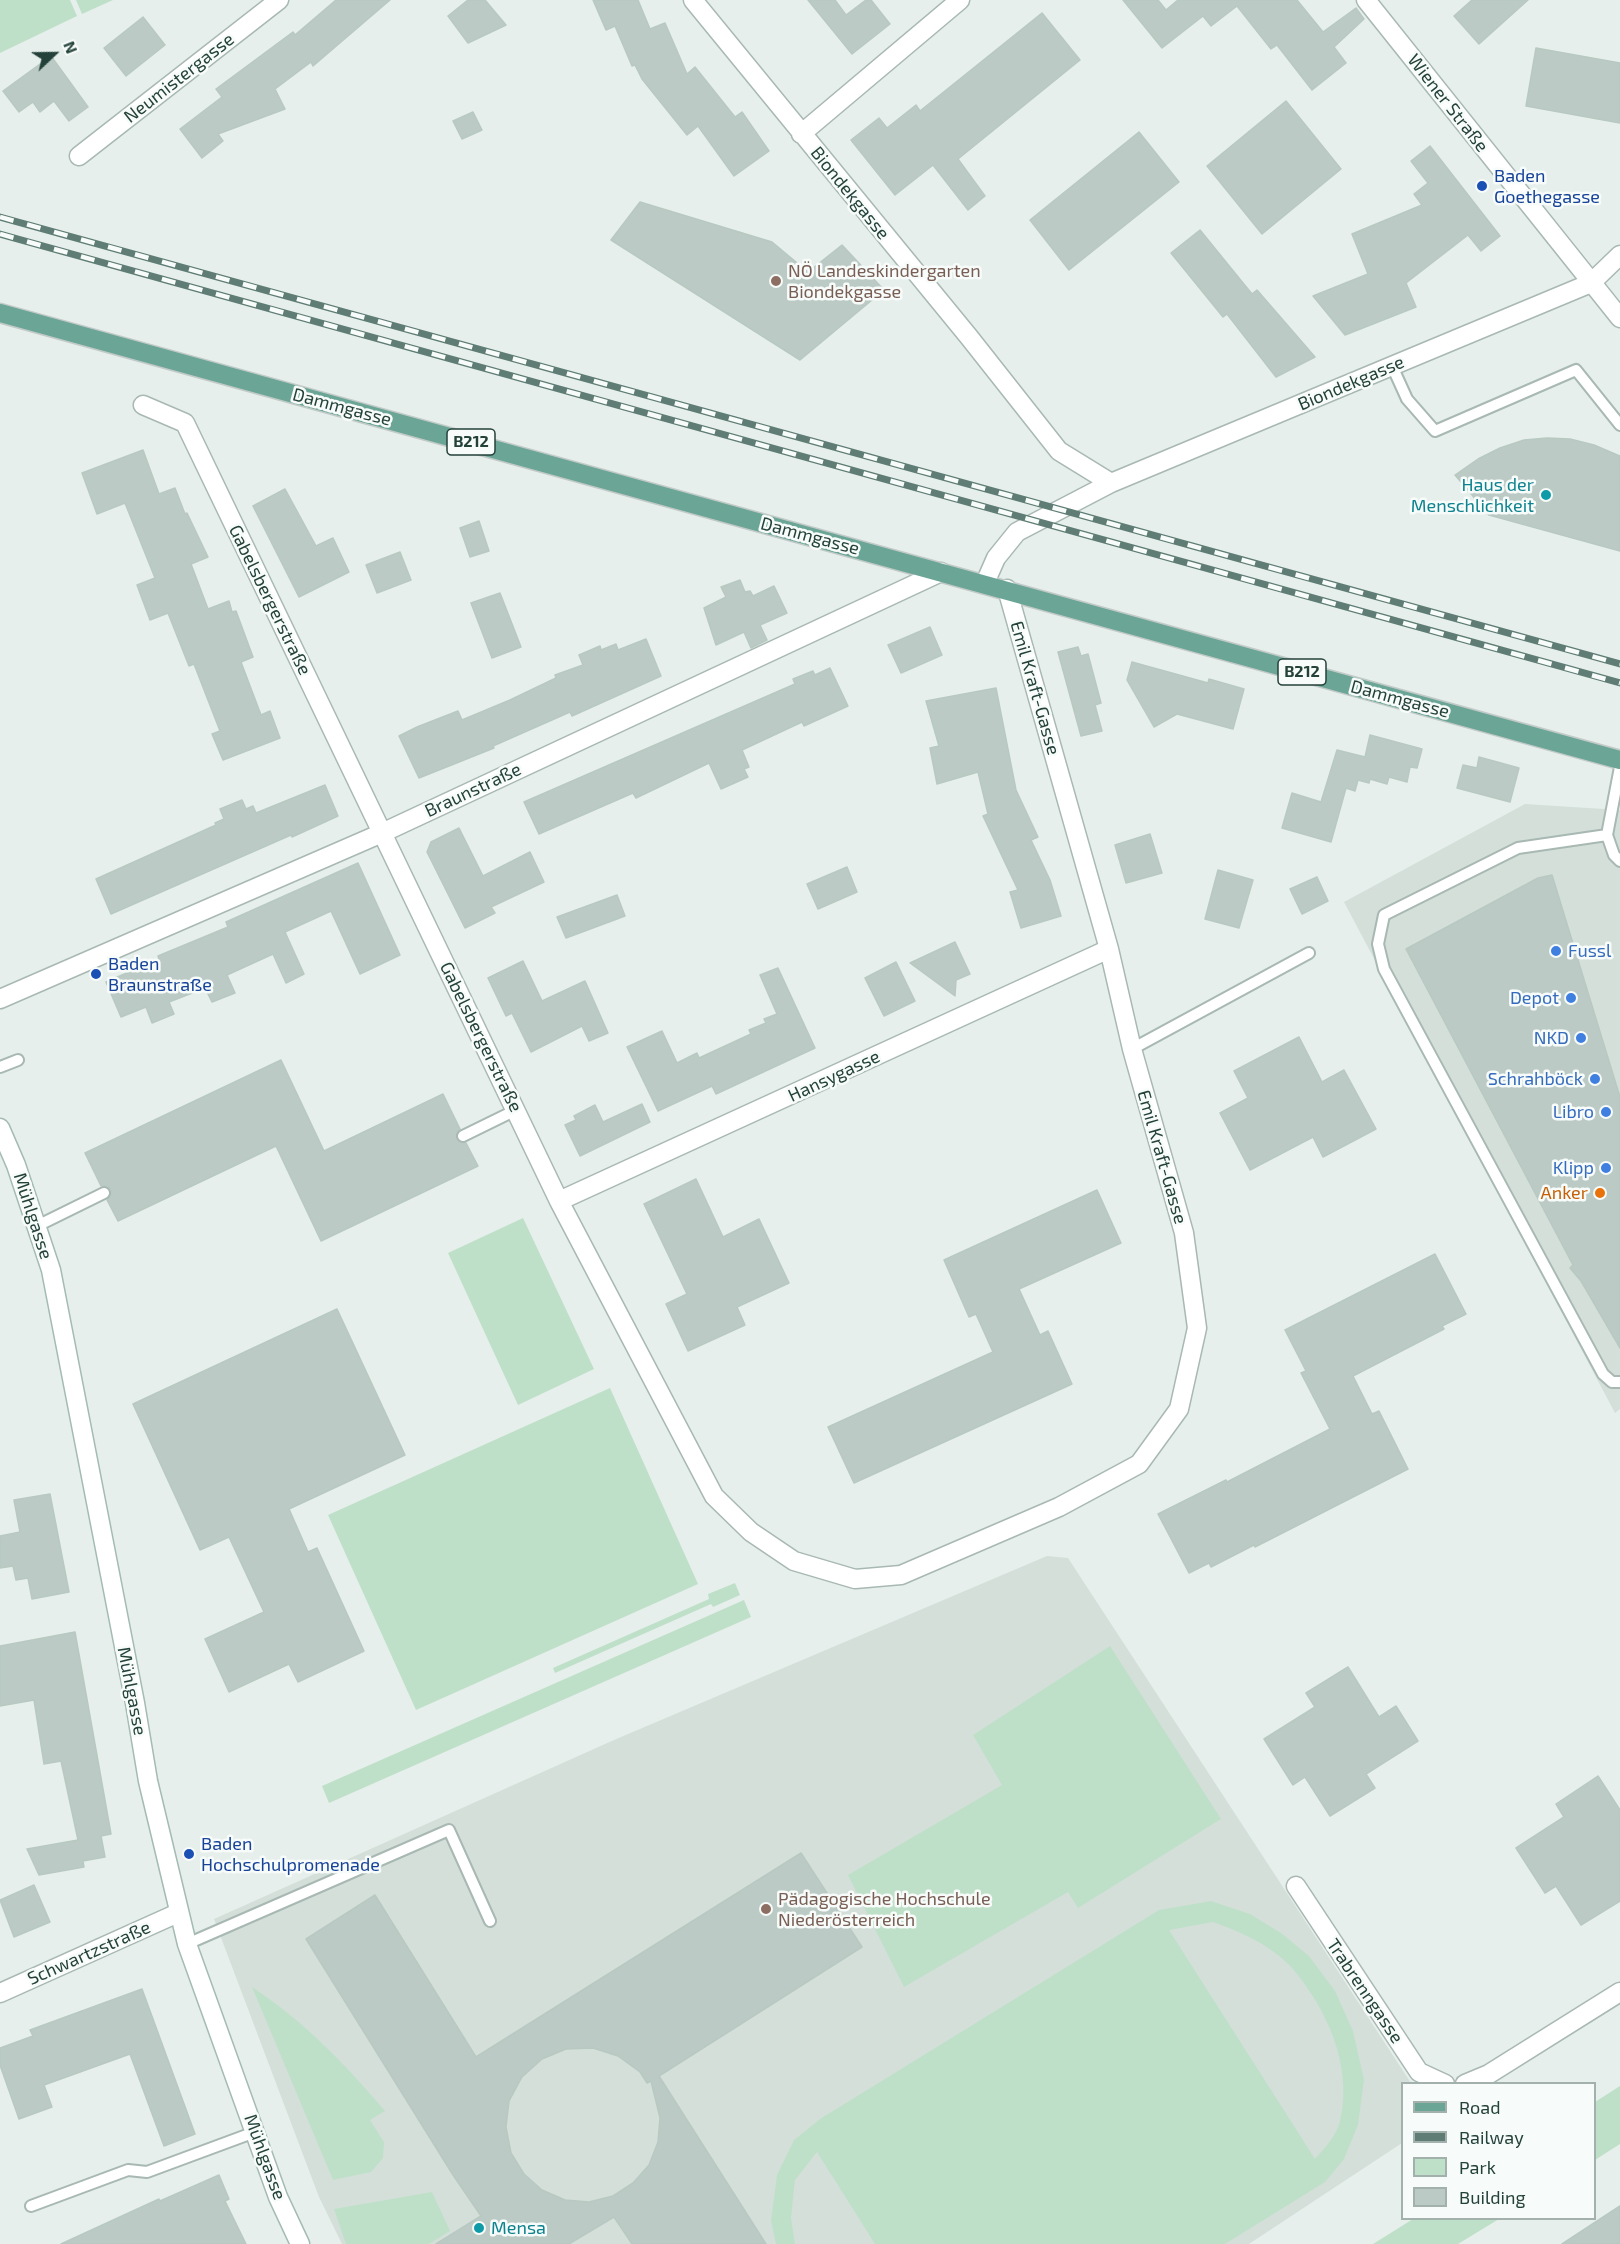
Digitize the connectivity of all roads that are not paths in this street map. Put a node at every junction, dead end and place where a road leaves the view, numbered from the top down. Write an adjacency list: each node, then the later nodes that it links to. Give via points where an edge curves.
1 (279, 0): 6 (street, Neumistergasse)
2 (693, 0): 5 (street, Biondekgasse)
3 (960, 0): 5 (street)
4 (1366, 0): 8 (street, Wiener Straße)
5 (801, 134): 14 (street, Biondekgasse, via 1059,451)
6 (79, 156)
7 (1620, 255): 8 (street)
8 (1591, 283): 10 (street, Wiener Straße); 11 (street, Biondekgasse)
9 (0, 313): 15 (main road, Dammgasse / B212)
10 (1620, 318)
11 (1392, 366): 13 (lane, via 1407,399 1435,431 1576,370); 14 (street, Biondekgasse)
12 (143, 405): 20 (street, Gabelsbergerstraße, via 185,423)
13 (1620, 425)
14 (1111, 483): 16 (street, Biondekgasse, via 1017,532 996,558)
15 (941, 572): 16 (main road, Dammgasse / B212); 20 (street, Braunstraße)
16 (985, 584): 17 (main road, Dammgasse / B212)
17 (1007, 589): 18 (main road, Dammgasse / B212); 23 (street, Emil Kraft-Gasse)
18 (1620, 760)
19 (1620, 767): 21 (lane)
20 (381, 833): 25 (street, Braunstraße); 29 (street, Gabelsbergerstraße)
21 (1607, 835): 22 (lane); 35 (lane, via 1518,848 1383,915 1378,944 1384,969 1603,1374 1612,1382)
22 (1620, 861)
23 (1109, 949): 26 (street, Emil Kraft-Gasse); 33 (street, Hansygasse)
24 (1309, 953): 26 (lane)
25 (0, 999)
26 (1132, 1049): 36 (street, Emil Kraft-Gasse, via 1184,1233 1197,1328 1179,1409 1139,1464 1059,1508)
27 (18, 1060): 28 (lane)
28 (0, 1067)
29 (516, 1110): 31 (lane); 33 (street, Gabelsbergerstraße)
30 (0, 1128): 34 (street, Mühlgasse)
31 (463, 1136)
32 (104, 1193): 34 (lane)
33 (559, 1201): 36 (street, Gabelsbergerstraße, via 714,1496 751,1533 794,1561 855,1579)
34 (37, 1226): 38 (street, Mühlgasse, via 51,1270 148,1781)
35 (1620, 1382)
36 (901, 1575)
37 (1296, 1886): 43 (street, Trabrenngasse, via 1419,2072)
38 (178, 1913): 40 (street, Mühlgasse); 42 (street, Schwartzstraße)
39 (490, 1921): 40 (lane, via 449,1830)
40 (187, 1944): 45 (street, Mühlgasse)
41 (1620, 1992): 44 (street, via 1489,2074)
42 (0, 1993)
43 (1441, 2082)
44 (1470, 2082)
45 (255, 2132): 46 (lane, via 147,2172 128,2170); 47 (street, Mühlgasse)
46 (31, 2206)
47 (300, 2244)

